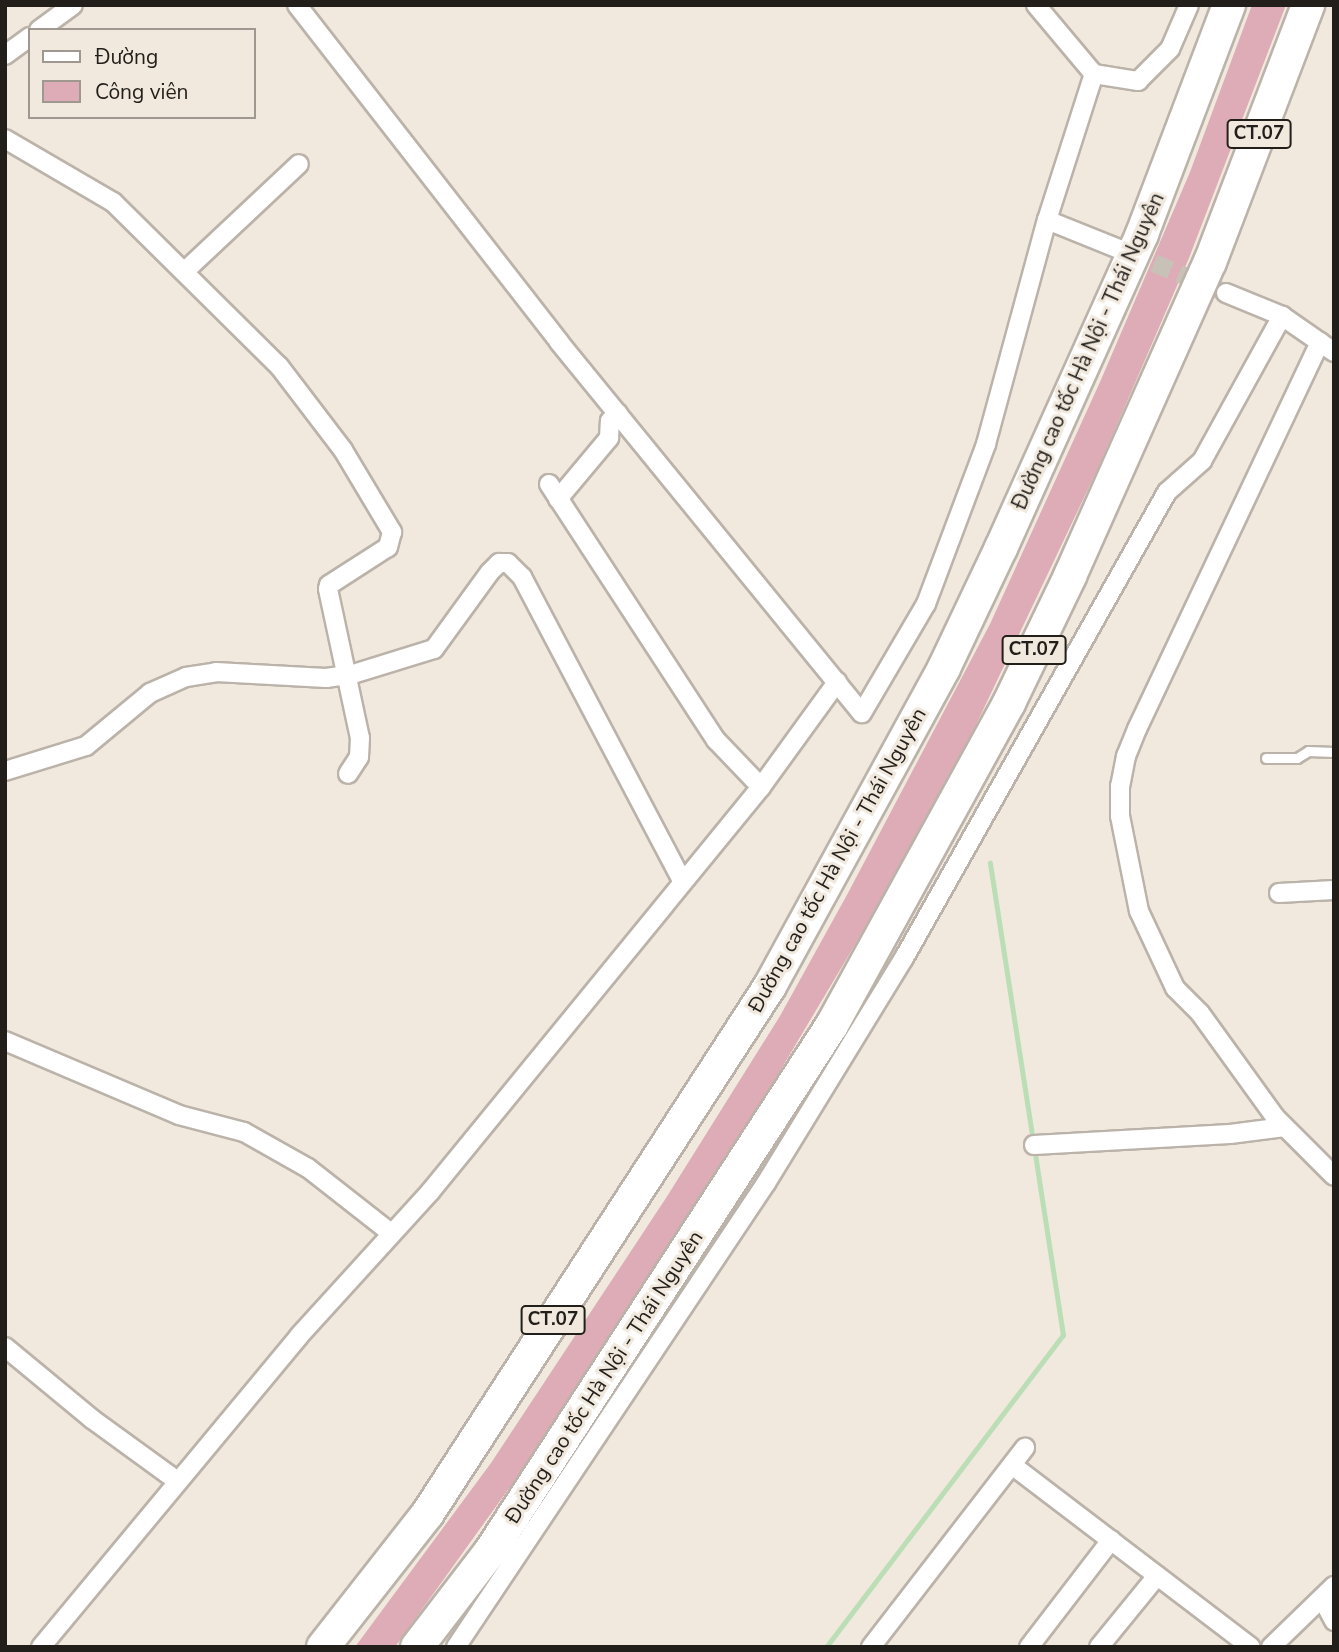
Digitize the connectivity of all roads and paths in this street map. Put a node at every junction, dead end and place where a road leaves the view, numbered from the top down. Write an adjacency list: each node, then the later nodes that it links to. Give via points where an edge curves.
1 (73, 5): 7 (street)
2 (297, 5): 19 (street)
3 (1036, 5): 10 (street)
4 (1189, 5): 10 (street, via 1170,50 1138,81)
5 (1229, 5): 45 (highway, Đường cao tốc Hà Nội - Thái Nguyên / CT.07, via 1142,234 1001,548 944,668 770,986 428,1513)
6 (1308, 5): 46 (highway, Đường cao tốc Hà Nội - Thái Nguyên / CT.07, via 1210,262 1009,703 832,1025 490,1552)
7 (42, 28)
8 (28, 38): 9 (street)
9 (5, 55)
10 (1094, 74): 13 (street)
11 (5, 139): 15 (street, via 113,202)
12 (299, 164): 15 (street)
13 (1047, 220): 14 (street); 21 (street, via 986,444 926,604 862,713)
14 (1129, 253)
15 (185, 271): 20 (street, via 279,366 343,450 392,532 388,547 329,585)
16 (1226, 293): 17 (street)
17 (1282, 316): 18 (street); 47 (street, via 1202,461 1167,492 904,958 766,1183)
18 (1330, 348): 31 (street, via 1137,729 1121,786 1123,839 1139,911 1170,977)
19 (618, 414): 21 (street); 26 (street, via 610,421 609,438 553,491 716,740)
20 (347, 675): 24 (street, via 216,672 186,677 150,693 86,746); 25 (street, via 361,746); 27 (street, via 434,649 499,563 515,567)
21 (837, 682): 26 (street)
22 (1334, 752): 23 (lane)
23 (1266, 758)
24 (5, 771)
25 (348, 774)
26 (761, 787): 27 (street)
27 (682, 881): 34 (street, via 430,1192)
28 (1334, 890): 29 (street)
29 (1279, 893)
30 (5, 1041): 34 (street, via 179,1115 244,1132 308,1168)
31 (1285, 1127): 32 (street); 33 (street)
32 (1034, 1144)
33 (1334, 1176)
34 (391, 1233): 38 (street)
35 (5, 1347): 38 (street)
36 (1025, 1448): 37 (street)
37 (1012, 1465): 39 (street); 48 (street)
38 (176, 1480): 44 (street)
39 (1111, 1540): 40 (street); 43 (street)
40 (1157, 1576): 49 (street); 50 (street)
41 (1328, 1593): 42 (street); 51 (street)
42 (1334, 1621)
43 (1035, 1645)
44 (41, 1647)
45 (323, 1647)
46 (416, 1647)
47 (456, 1647)
48 (871, 1647)
49 (1099, 1647)
50 (1251, 1647)
51 (1271, 1647)

